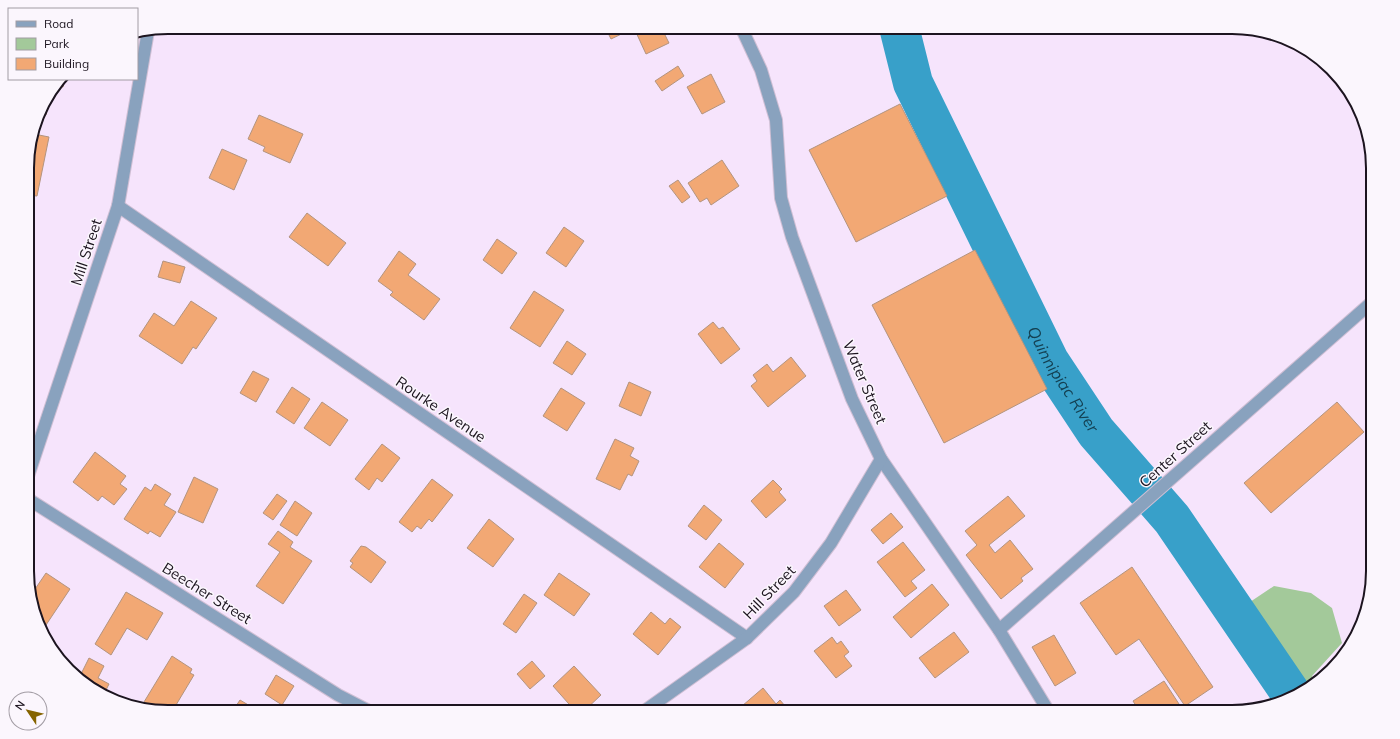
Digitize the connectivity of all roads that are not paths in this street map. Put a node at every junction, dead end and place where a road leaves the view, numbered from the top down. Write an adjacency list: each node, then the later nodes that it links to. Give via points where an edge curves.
1 (745, 34): 6 (street, Water Street, via 761,70 776,120 782,198 792,238 852,399)
2 (147, 36): 3 (street, Mill Street)
3 (118, 206): 5 (street, Mill Street); 9 (street, Rourke Avenue)
4 (1366, 307): 8 (street, Center Street)
5 (34, 458)
6 (881, 459): 8 (street, Water Street); 9 (street, Hill Street, via 831,543 794,592)
7 (34, 503): 10 (street, Beecher Street)
8 (999, 630): 12 (street, Water Street)
9 (747, 638): 11 (street, Hill Street)
10 (357, 705)
11 (653, 705)
12 (1045, 705)

